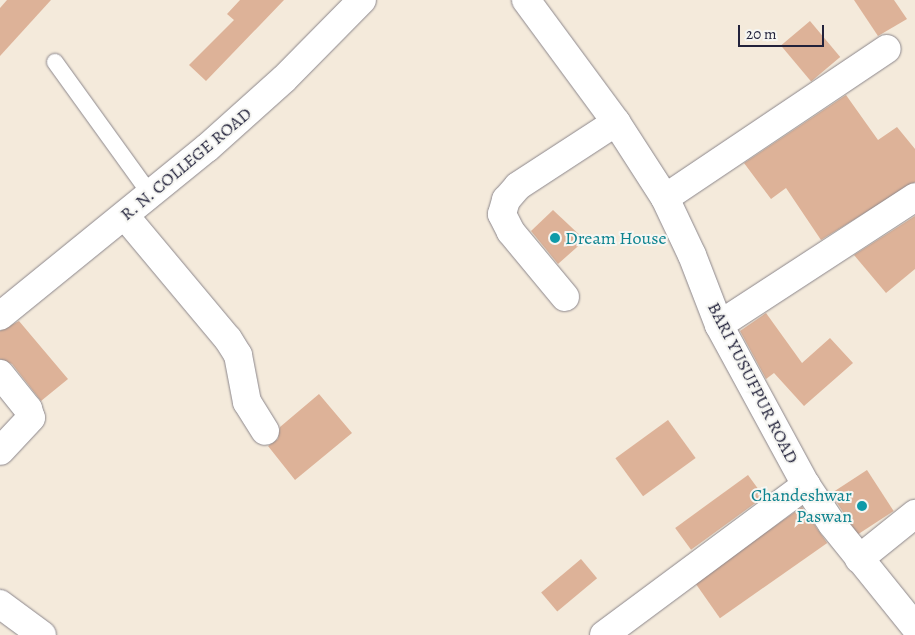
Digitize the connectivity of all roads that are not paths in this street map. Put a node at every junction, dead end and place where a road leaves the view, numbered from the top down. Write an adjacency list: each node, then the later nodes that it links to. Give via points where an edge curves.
1 (362, 0): 6 (street, R. N. COLLEGE ROAD, via 284,79)
2 (526, 0): 5 (street, BARI YUSUFPUR ROAD)
3 (887, 49): 8 (street)
4 (54, 62): 6 (lane)
5 (616, 122): 8 (street, BARI YUSUFPUR ROAD); 10 (street, via 518,186 504,207 502,214 511,232)
6 (150, 195): 9 (street, R. N. COLLEGE ROAD)
7 (915, 197): 12 (street)
8 (666, 198): 12 (street, BARI YUSUFPUR ROAD)
9 (125, 216): 11 (street, R. N. COLLEGE ROAD); 14 (street, via 238,354 246,402)
10 (565, 297)
11 (0, 316)
12 (719, 325): 16 (street, BARI YUSUFPUR ROAD)
13 (0, 374): 15 (street, via 28,409 31,418)
14 (265, 431)
15 (0, 452)
16 (806, 484): 18 (street, BARI YUSUFPUR ROAD); 22 (street)
17 (915, 514): 18 (street)
18 (859, 559): 20 (street, BARI YUSUFPUR ROAD)
19 (0, 604): 21 (street)
20 (915, 627)
21 (42, 635)
22 (604, 635)

